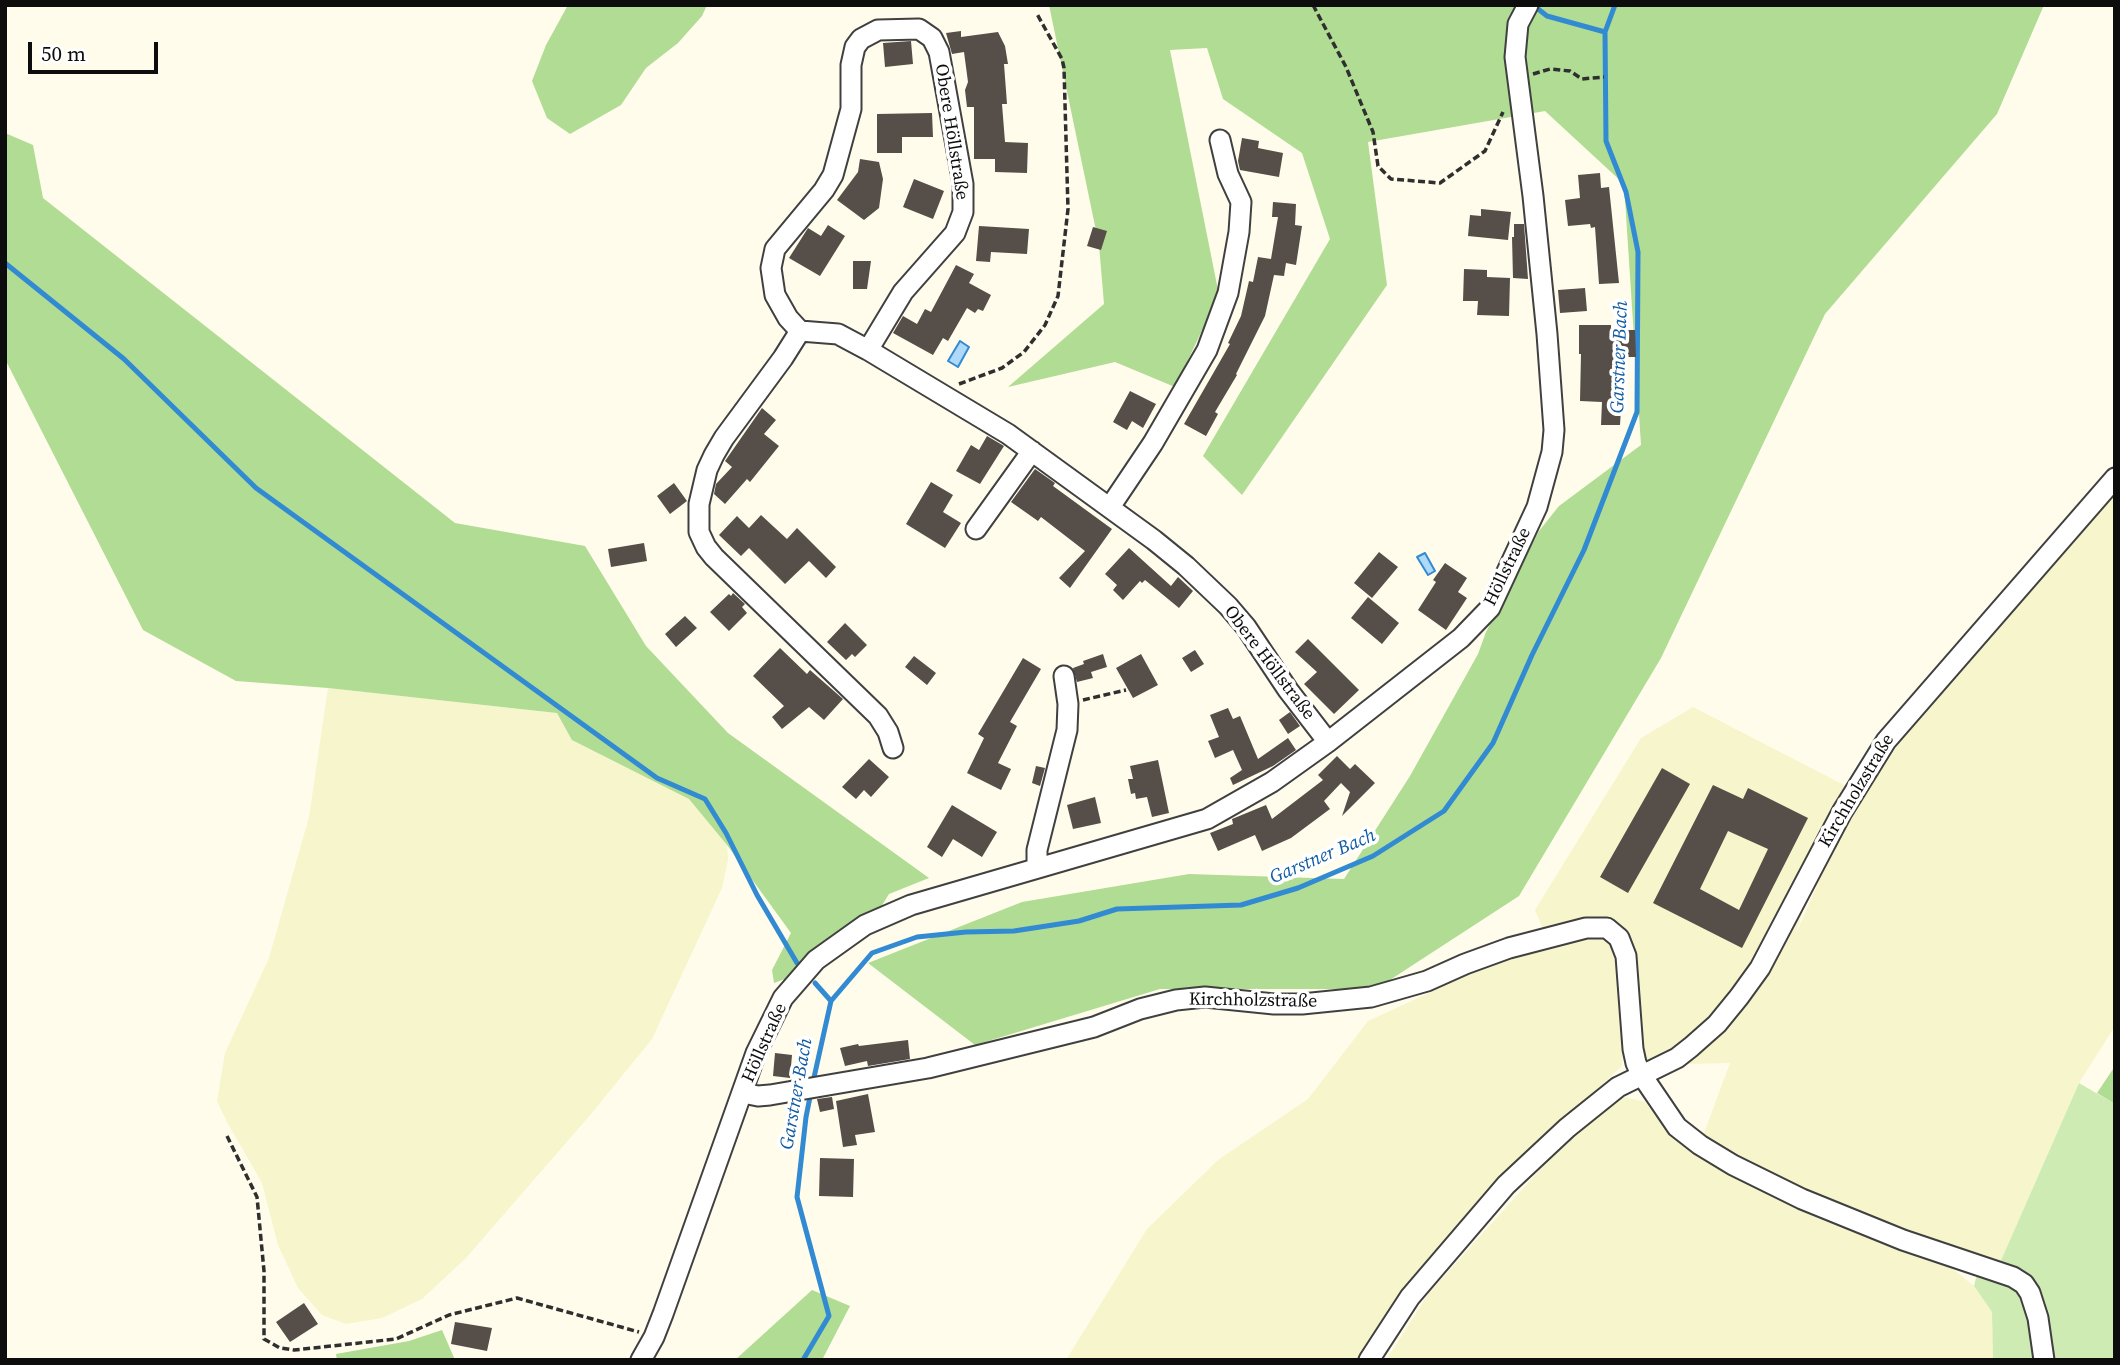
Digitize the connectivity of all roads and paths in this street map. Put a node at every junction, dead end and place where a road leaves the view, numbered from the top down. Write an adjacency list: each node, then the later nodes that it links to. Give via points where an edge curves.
1 (1313, 5): 5 (path, via 1373,132 1378,166 1391,179 1440,183 1485,151)
2 (1528, 5): 5 (street, Höllstraße, via 1515,37)
3 (1037, 14): 9 (path, via 1064,68 1068,209 1058,296 1045,325 1024,352 1002,368 957,385)
4 (1604, 76): 5 (path, via 1582,79 1570,71 1550,69)
5 (1519, 83): 17 (street, Höllstraße, via 1552,394 1553,441 1546,480 1490,608 1461,638)
6 (1220, 140): 12 (street, via 1241,202 1224,304 1207,350)
7 (800, 331): 8 (street, Obere Höllstraße, via 838,334); 8 (street, Obere Höllstraße, via 775,295 771,268 775,249 833,175 851,108 855,47 878,30 919,29 932,38 939,52 963,184 963,212 956,233 902,292); 18 (street, via 714,455 699,505 699,532 714,557 878,716)
8 (868, 350): 9 (street, Obere Höllstraße)
9 (946, 399): 10 (street, Obere Höllstraße)
10 (1032, 451): 12 (street, Obere Höllstraße); 13 (street)
11 (2115, 478): 20 (street, Kirchholzstraße, via 1899,722 1842,812 1760,968 1739,997 1691,1047)
12 (1110, 507): 17 (street, Obere Höllstraße, via 1186,566 1228,606)
13 (976, 528)
14 (1064, 676): 16 (street)
15 (1126, 690): 16 (path)
16 (1068, 704): 19 (street, via 1067,730 1037,850)
17 (1328, 742): 19 (street, Höllstraße, via 1272,782 1207,819)
18 (893, 748)
19 (1037, 868): 21 (street, Höllstraße, via 911,905 839,942 783,998 756,1053)
20 (1641, 1074): 21 (street, Kirchholzstraße, via 1633,1049 1624,946 1613,932 1597,927 1509,948 1427,981 1371,997 1302,1004 1205,997 1176,1000 1094,1027 928,1068 789,1092); 25 (street, Kirchholzstraße, via 1597,1103 1506,1185 1410,1297); 26 (street, via 1678,1127 1733,1165 1854,1221 2024,1284 2034,1304)
21 (743, 1093): 23 (street, Höllstraße)
22 (227, 1136): 23 (path, via 257,1197 264,1339 280,1348 396,1339 449,1315 517,1298)
23 (654, 1337): 24 (street, Höllstraße)
24 (641, 1360)
25 (1369, 1360)
26 (2044, 1360)

